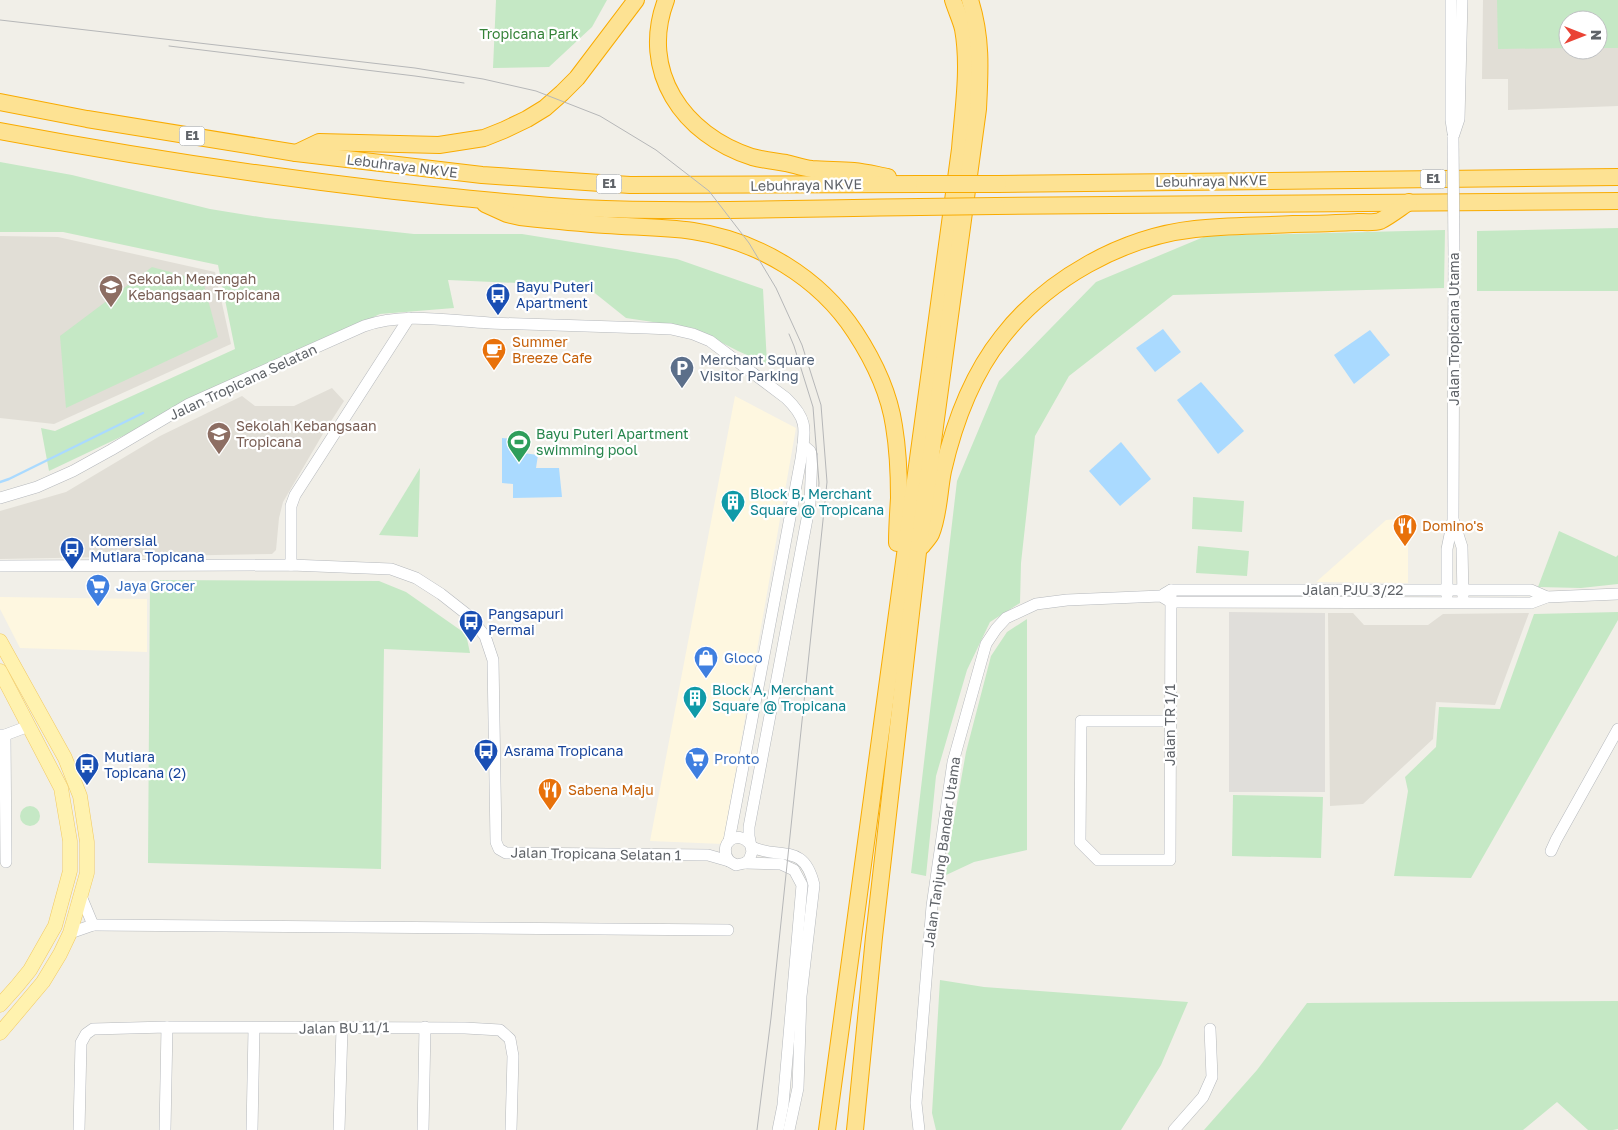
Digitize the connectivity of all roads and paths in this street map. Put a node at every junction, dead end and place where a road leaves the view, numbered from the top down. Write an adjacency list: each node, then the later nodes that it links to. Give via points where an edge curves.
1 (636, 0): 10 (highway, via 562,93 545,108 504,130 484,138 439,145 318,142)
2 (666, 0): 12 (highway, via 658,26 658,59 662,73 676,102 706,132 731,148 766,160)
3 (953, 0): 21 (highway, via 962,29 964,103)
4 (970, 0): 20 (highway, via 980,50 978,109)
5 (1451, 0): 9 (street, Jalan Tropicana Utama)
6 (1462, 0): 9 (street, Jalan Tropicana Utama, via 1459,120)
7 (0, 102): 10 (highway, Lebuhraya NKVE / E1)
8 (0, 131): 13 (highway, Lebuhraya NKVE / E1, via 276,176)
9 (1453, 137): 19 (street, Jalan Tropicana Utama, bridge)
10 (296, 153): 12 (highway, Lebuhraya NKVE / E1, via 576,183 740,186)
11 (1618, 177): 12 (highway, Lebuhraya NKVE / E1, bridge)
12 (924, 184)
13 (479, 200): 15 (highway, Lebuhraya NKVE / E1, bridge, via 630,209); 21 (highway, via 506,214 520,217 674,228 734,240 769,255 821,291 860,341 882,381 889,404 898,468 897,542)
14 (1618, 201): 15 (highway, Lebuhraya NKVE / E1)
15 (1409, 202): 20 (highway, via 1379,221 1174,232 1118,249 1061,281 1018,318 978,373 955,426 931,534)
16 (409, 318): 17 (street, via 647,328 693,334 710,341 796,408 805,431); 18 (street, Jalan Tropicana Selatan, via 378,322 356,330 188,404 111,450 37,488); 22 (street, via 296,495 291,506)
17 (803, 445): 39 (street); 40 (street, via 812,456 810,503 749,827)
18 (0, 498)
19 (1453, 520): 24 (street, Jalan Tropicana Utama, via 1447,549); 25 (street, Jalan Tropicana Utama, via 1462,548)
20 (918, 552): 67 (highway)
21 (904, 564): 66 (highway)
22 (291, 565): 23 (street, Jalan Tropicana Selatan 1); 42 (street, Jalan Tropicana Selatan 1, via 391,569 416,578 469,616 485,636 493,660 496,842 499,849 506,853)
23 (0, 566)
24 (1447, 590): 25 (street, Jalan PJU 3/22); 27 (street, Jalan PJU 3/22); 31 (street, Jalan Tropicana Utama)
25 (1463, 590): 28 (street, Jalan PJU 3/22, via 1531,590); 30 (street, Jalan Tropicana Utama)
26 (1618, 594): 28 (street, Jalan PJU 3/22)
27 (1167, 596): 29 (street, Jalan PJU 3/22); 31 (street, Jalan PJU 3/22); 34 (street, Jalan TR 1/1)
28 (1547, 597): 30 (street, Jalan PJU 3/22, via 1531,603)
29 (1067, 600): 68 (street, Jalan Tanjung Bandar Utama, via 1036,604 1006,618 996,629 986,644 953,762 932,906 916,1103)
30 (1463, 603): 31 (street, Jalan PJU 3/22)
31 (1447, 604)
32 (0, 641): 46 (main road, via 62,752 80,796 87,842 87,873)
33 (0, 672): 35 (main road)
34 (1170, 721): 34 (street, Jalan TR 1/1, via 1081,721 1080,842 1098,860 1170,860)
35 (29, 726): 37 (street); 50 (main road, via 61,788 70,841 70,871 55,926 45,947 30,970)
36 (1618, 730): 41 (street)
37 (3, 735): 38 (street)
38 (3, 820): 44 (street)
39 (728, 843): 40 (street, via 740,837); 42 (street); 43 (street, via 725,853)
40 (751, 845): 45 (street, via 751,856); 65 (street, via 759,850 790,854 801,859 811,871 814,885 800,996 798,1088)
41 (1551, 851)
42 (708, 856): 43 (street)
43 (729, 861): 45 (street, via 736,865)
44 (6, 862)
45 (745, 863): 64 (street, via 781,864 794,870 802,885 783,1105)
46 (81, 896): 47 (street); 49 (main road)
47 (93, 925): 48 (street); 49 (street)
48 (728, 930)
49 (70, 932): 51 (main road, via 43,982)
50 (3, 1000): 51 (main road, via 11,1006)
51 (23, 1007): 54 (main road)
52 (167, 1027): 55 (street, Jalan BU 11/1); 58 (street, Jalan BU 11/1, via 93,1029 86,1034 81,1043); 59 (street)
53 (425, 1027): 56 (street, Jalan BU 11/1); 62 (street); 63 (street, Jalan BU 11/1, via 500,1030 510,1039 513,1056)
54 (1, 1028)
55 (254, 1028): 56 (street, Jalan BU 11/1); 60 (street)
56 (342, 1028): 61 (street)
57 (1210, 1030): 69 (street, via 1212,1077 1203,1097)
58 (79, 1130)
59 (165, 1130)
60 (252, 1130)
61 (339, 1130)
62 (423, 1130)
63 (511, 1130)
64 (778, 1130)
65 (789, 1130)
66 (827, 1130)
67 (855, 1130)
68 (919, 1130)
69 (1174, 1130)

